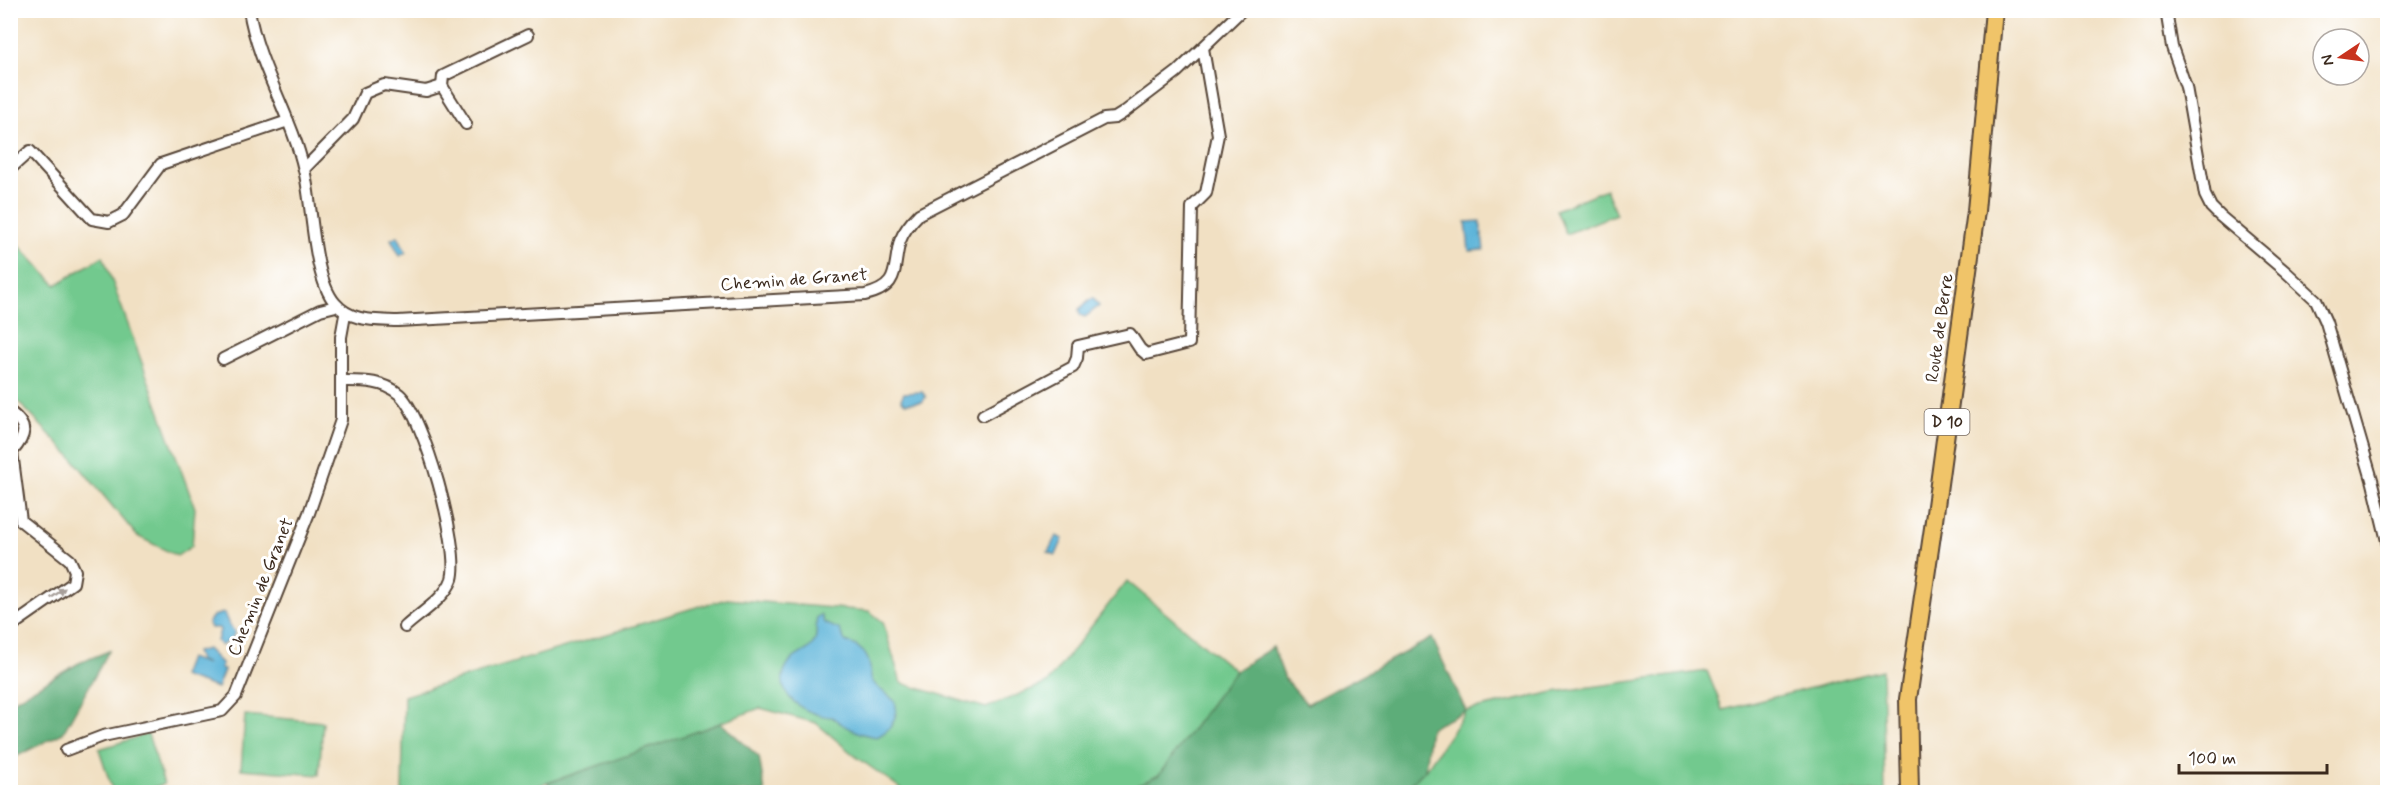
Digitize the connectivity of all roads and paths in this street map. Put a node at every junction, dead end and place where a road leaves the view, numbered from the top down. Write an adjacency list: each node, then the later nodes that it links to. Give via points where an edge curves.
1 (249, 10): 8 (street)
2 (1242, 10): 6 (street, Chemin de Granet)
3 (1994, 10): 22 (main road, Route de Berre / D 10, via 1976,211 1908,699)
4 (2166, 10): 18 (street, via 2172,48 2186,87 2205,195 2220,216 2316,300 2326,322)
5 (528, 35): 7 (street, via 443,76)
6 (1203, 48): 13 (street, Chemin de Granet, via 1123,113 1104,119 919,214 901,239 893,278 878,292 398,321); 17 (street, via 1218,135 1206,193 1192,207 1189,343 1146,354 1130,334 1078,345 1073,367)
7 (442, 86): 9 (street); 11 (street, via 426,91 384,85 365,93 353,119)
8 (288, 121): 10 (street, via 161,164 123,215 109,222 92,219 30,151); 11 (street)
9 (466, 124)
10 (10, 169)
11 (304, 169): 12 (street, via 322,273)
12 (336, 306): 13 (street); 14 (street, via 320,310)
13 (345, 315): 15 (street, Chemin de Granet)
14 (223, 359)
15 (342, 381): 20 (street, via 385,385 400,395 422,433 435,469 454,558 453,576 447,590); 21 (street, Chemin de Granet, via 341,420 309,513 236,696 222,711 103,736)
16 (10, 412): 19 (street, one-way to 16, via 74,583 75,571 70,560 21,521 12,452 22,441 24,430 22,422)
17 (983, 415)
18 (2388, 545)
19 (10, 627)
20 (405, 627)
21 (66, 750)
22 (1910, 792)

